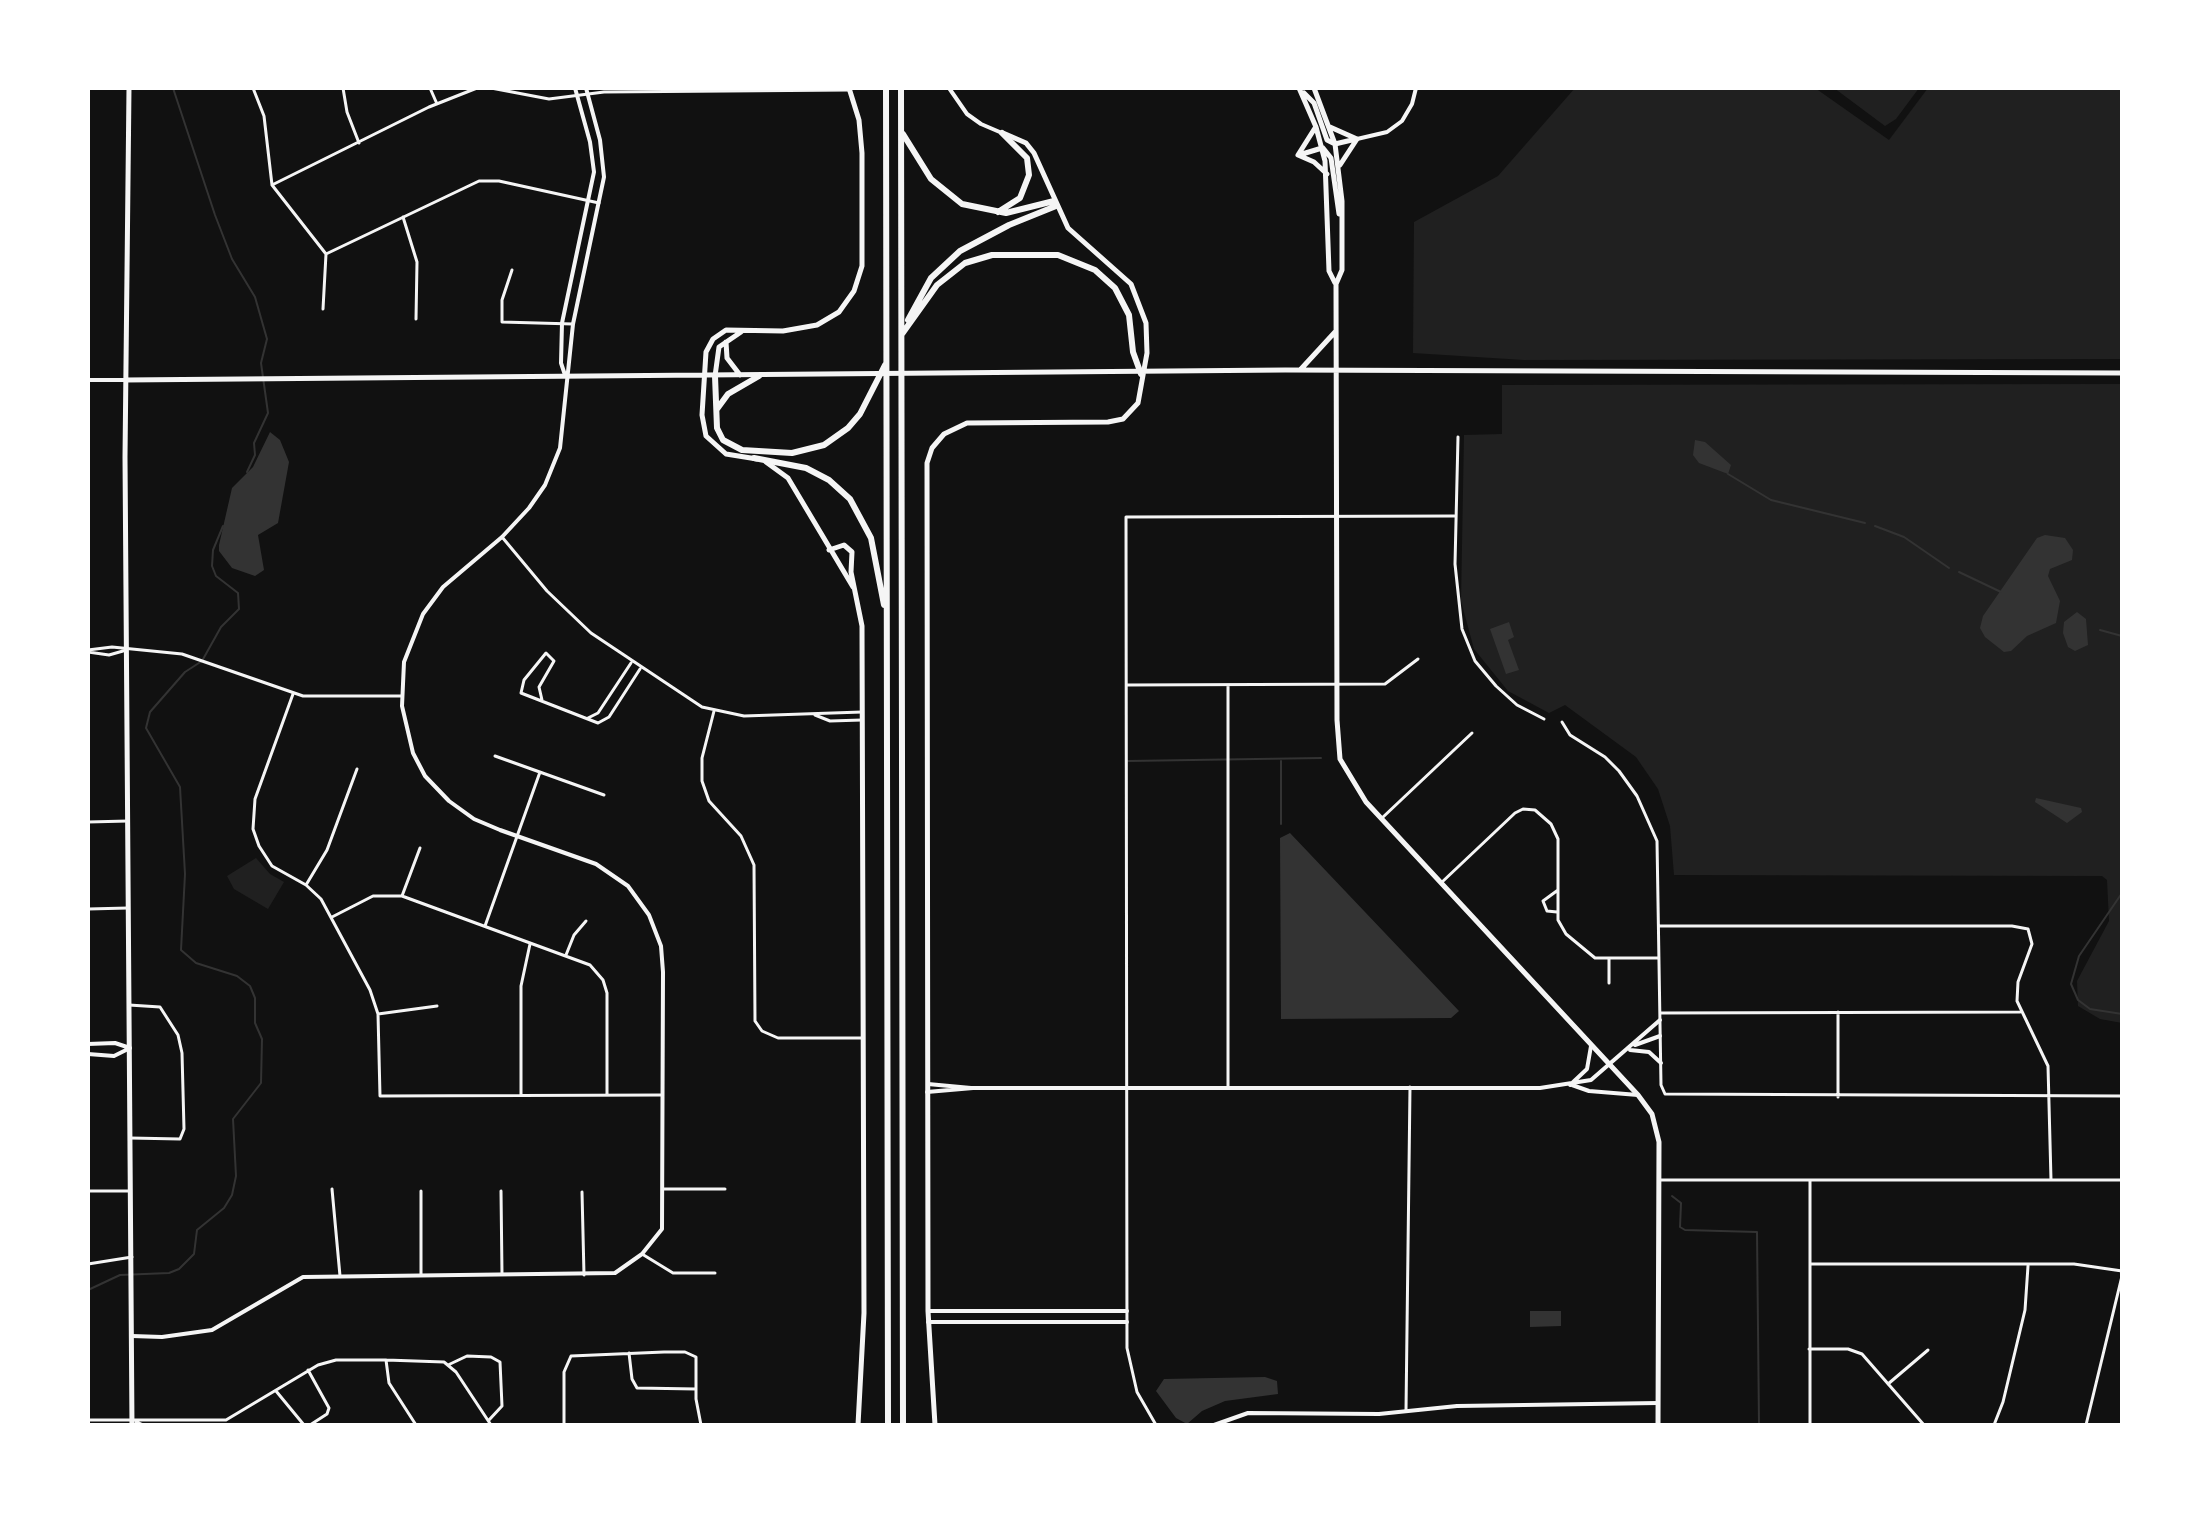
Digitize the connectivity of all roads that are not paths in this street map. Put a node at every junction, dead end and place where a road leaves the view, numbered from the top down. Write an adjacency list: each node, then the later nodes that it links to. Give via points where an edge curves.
1 (129, 88): 59 (main road)
2 (253, 88): 30 (street, via 266,129)
3 (343, 88): 24 (street)
4 (430, 88): 18 (street)
5 (477, 88): 18 (street)
6 (491, 88): 17 (street, via 549,99)
7 (575, 88): 17 (street)
8 (586, 88): 16 (street)
9 (886, 88): 48 (highway)
10 (901, 88): 21 (highway)
11 (949, 88): 22 (street, via 967,114)
12 (1299, 88): 19 (main road); 25 (main road, via 1314,103 1327,140)
13 (1314, 88): 20 (main road)
14 (1416, 88): 23 (street, via 1402,121 1387,132)
15 (849, 89): 16 (street); 44 (main road, via 862,153 862,266 854,291 839,312 817,325)
16 (587, 95): 17 (street); 32 (street, via 603,153)
17 (577, 96): 31 (street, via 592,149)
18 (437, 104): 24 (street)
19 (1316, 127): 26 (main road); 27 (main road)
20 (1330, 127): 23 (main road); 25 (main road)
21 (901, 132): 34 (highway, via 940,189 962,204); 46 (highway)
22 (1002, 133): 33 (main road, via 1026,143 1034,153); 34 (highway, via 1027,158 1029,175 1020,198)
23 (1357, 139): 25 (main road); 28 (main road)
24 (359, 143): 30 (street)
25 (1335, 144): 28 (main road)
26 (1322, 148): 27 (main road); 29 (main road); 36 (main road, via 1331,158)
27 (1298, 155): 29 (main road)
28 (1339, 168): 36 (main road)
29 (1327, 174): 39 (main road, via 1329,271)
30 (272, 185): 37 (street)
31 (590, 201): 32 (street); 35 (street, via 485,181); 42 (street)
32 (600, 204): 43 (street)
33 (1055, 204): 34 (highway); 46 (highway, via 991,233 949,260 924,288); 52 (main road, via 1074,235 1114,266 1137,296 1147,339)
34 (994, 213)
35 (402, 217): 37 (street); 41 (street, via 417,262)
36 (1342, 222): 39 (main road, via 1342,270)
37 (326, 254): 40 (street)
38 (512, 270): 42 (street, via 502,300 502,322)
39 (1336, 284): 45 (main road)
40 (323, 309)
41 (416, 319)
42 (562, 323): 43 (street); 57 (street)
43 (573, 324): 57 (street)
44 (742, 331): 47 (main road); 53 (main road, via 726,330 713,339)
45 (1336, 331): 49 (main road); 50 (main road)
46 (902, 334): 52 (highway, via 937,285 965,263 992,255 1058,255 1095,270 1115,288 1129,315); 200 (highway)
47 (728, 339): 54 (main road, via 716,353); 55 (main road, via 727,358)
48 (887, 361): 60 (highway, via 854,422 836,438 807,451 736,449 718,433); 68 (highway)
49 (1300, 370): 50 (main road); 52 (main road)
50 (1336, 371): 51 (main road); 63 (main road)
51 (2122, 373)
52 (1141, 374): 56 (main road); 131 (main road, via 1138,403 1123,419 967,423 944,434 929,456)
53 (703, 376): 54 (main road); 57 (main road); 62 (main road, via 703,424 711,443 726,454)
54 (715, 376): 55 (main road); 60 (highway)
55 (741, 376): 56 (main road)
56 (759, 376): 60 (highway, via 728,394)
57 (566, 378): 59 (main road); 65 (street, via 555,463 533,502)
58 (88, 380): 59 (street)
59 (125, 380): 71 (main road)
60 (716, 412)
61 (1458, 437): 64 (street)
62 (754, 458): 66 (main road, via 788,478); 68 (highway, via 814,471 857,509 876,557)
63 (1337, 516): 64 (street); 76 (street, via 1126,517); 78 (main road)
64 (1454, 516): 70 (street, via 1456,604)
65 (502, 537): 74 (street, via 569,614); 80 (street, via 443,587 423,614 404,662)
66 (829, 550): 67 (main road); 67 (main road, via 841,545 850,549)
67 (856, 591): 83 (main road, via 862,612)
68 (887, 634): 199 (highway)
69 (1473, 643): 70 (street)
70 (1467, 644): 86 (street, via 1496,686)
71 (127, 650): 72 (street); 72 (street, via 109,655); 79 (street, via 182,654); 95 (main road)
72 (88, 651)
73 (1418, 659): 78 (street, via 1385,684)
74 (631, 663): 75 (street); 85 (street, via 598,713)
75 (640, 669): 82 (street); 85 (street, via 606,721)
76 (1127, 685): 77 (street); 135 (street)
77 (1228, 685): 78 (street); 136 (street)
78 (1336, 685): 94 (main road, via 1340,759 1358,793)
79 (293, 694): 80 (street); 100 (street, via 255,799 253,829 272,866)
80 (401, 696): 97 (street, via 408,741 430,783 460,810)
81 (542, 700): 81 (street, via 539,687 554,661 546,653 520,687 523,696); 85 (street)
82 (714, 711): 84 (street); 123 (street, via 702,781 709,801 741,836 754,865 755,1021 778,1038)
83 (862, 712): 84 (street); 87 (main road)
84 (815, 715): 87 (street, via 830,721)
85 (586, 718)
86 (1544, 719)
87 (862, 720): 123 (main road)
88 (1562, 722): 109 (street, via 1570,735 1611,763 1646,812 1660,851)
89 (1472, 733): 94 (street)
90 (495, 756): 92 (street)
91 (357, 769): 100 (street, via 327,850)
92 (540, 772): 93 (street); 97 (street)
93 (604, 795)
94 (1382, 818): 99 (main road)
95 (128, 821): 96 (street); 103 (main road)
96 (88, 822)
97 (516, 836): 108 (street); 140 (street, via 596,864 621,880 643,904 662,953)
98 (420, 848): 102 (street)
99 (1441, 883): 101 (street, via 1515,813 1531,809 1542,814 1557,834); 125 (main road)
100 (306, 885): 106 (street)
101 (1558, 890): 105 (street); 105 (street, via 1543,901 1547,911)
102 (402, 896): 106 (street, via 373,896); 108 (street)
103 (129, 908): 104 (street); 115 (main road)
104 (88, 909)
105 (1558, 913): 112 (street, via 1563,929 1582,951)
106 (332, 917): 120 (street)
107 (586, 921): 111 (street)
108 (485, 926): 110 (street)
109 (1660, 926): 113 (street); 118 (street, via 2025,927 2032,944 2017,987)
110 (531, 943): 111 (street); 138 (street, via 521,986)
111 (566, 955): 139 (street, via 590,965 606,988)
112 (1609, 958): 113 (street); 114 (street)
113 (1660, 958): 119 (street)
114 (1609, 983)
115 (129, 1005): 126 (main road); 145 (street, via 160,1007 178,1035 184,1129 180,1139)
116 (437, 1006): 120 (street)
117 (1838, 1012): 118 (street); 119 (street); 144 (street)
118 (2020, 1012): 142 (street, via 2045,1058)
119 (1661, 1013): 121 (street)
120 (378, 1014): 138 (street, via 380,1096)
121 (1660, 1020): 122 (street); 127 (street)
122 (1660, 1036): 127 (street); 129 (street)
123 (863, 1038): 198 (main road, via 864,1313)
124 (88, 1044): 126 (street)
125 (1591, 1044): 130 (main road); 132 (street, via 1587,1069)
126 (130, 1048): 128 (street, via 114,1056); 145 (main road)
127 (1630, 1048): 129 (street, via 1649,1052); 130 (street)
128 (88, 1054)
129 (1661, 1063): 144 (street, via 1665,1094)
130 (1611, 1066): 132 (street, via 1587,1082); 141 (main road)
131 (927, 1084): 134 (street); 137 (main road)
132 (1570, 1085): 133 (street); 141 (street)
133 (1410, 1087): 136 (street); 184 (street)
134 (973, 1088): 135 (street); 137 (street)
135 (1127, 1088): 136 (street); 170 (street)
136 (1228, 1088)
137 (927, 1092): 169 (main road)
138 (521, 1095): 139 (street)
139 (607, 1095): 140 (street)
140 (662, 1095): 151 (street)
141 (1638, 1095): 146 (main road, via 1658,1133)
142 (2051, 1096): 143 (street); 144 (street); 147 (street)
143 (2122, 1096)
144 (1838, 1097)
145 (130, 1138): 154 (main road)
146 (1659, 1180): 149 (street); 183 (main road)
147 (2051, 1180): 148 (street); 149 (street)
148 (2122, 1180)
149 (1810, 1181): 161 (street)
150 (332, 1189): 168 (street)
151 (663, 1189): 152 (street); 158 (street, via 662,1229)
152 (725, 1189)
153 (88, 1191): 154 (street)
154 (130, 1191): 159 (main road)
155 (421, 1191): 166 (street)
156 (501, 1191): 164 (street)
157 (582, 1192): 167 (street)
158 (642, 1254): 163 (street, via 673,1273); 167 (street, via 615,1273)
159 (132, 1257): 160 (street); 173 (main road)
160 (88, 1264)
161 (1810, 1264): 162 (street); 174 (street)
162 (2028, 1264): 165 (street, via 2093,1265); 208 (street, via 2025,1310)
163 (715, 1273)
164 (502, 1274): 166 (street); 167 (street)
165 (2122, 1274): 209 (street)
166 (421, 1275): 168 (street)
167 (584, 1275)
168 (340, 1276): 173 (street, via 298,1279 206,1332)
169 (928, 1311): 170 (street); 171 (main road)
170 (1127, 1311): 172 (street)
171 (928, 1322): 172 (street); 201 (main road)
172 (1127, 1322): 202 (street, via 1131,1376)
173 (132, 1336): 188 (main road)
174 (1809, 1349): 180 (street, via 1854,1350); 205 (street)
175 (1928, 1350): 180 (street)
176 (629, 1353): 181 (street, via 637,1388); 181 (street, via 692,1354 697,1360); 196 (street, via 571,1356 564,1372)
177 (386, 1360): 178 (street); 179 (street, via 336,1360); 195 (street, via 389,1383)
178 (448, 1365): 189 (street); 189 (street, via 467,1356 500,1362 502,1406)
179 (308, 1370): 182 (street); 194 (street, via 329,1408)
180 (1888, 1384): 185 (street)
181 (696, 1389): 197 (street)
182 (276, 1391): 187 (street); 193 (street)
183 (1658, 1403): 184 (street); 204 (main road)
184 (1406, 1410): 203 (street, via 1248,1413)
185 (1918, 1419): 206 (street); 207 (street)
186 (88, 1420): 188 (street)
187 (227, 1422): 190 (street)
188 (132, 1423): 190 (street, via 167,1419); 191 (street)
189 (490, 1423)
190 (179, 1424): 192 (street)
191 (143, 1425)
192 (171, 1425)
193 (304, 1425)
194 (310, 1425)
195 (416, 1425)
196 (564, 1425)
197 (701, 1425)
198 (858, 1425)
199 (888, 1425)
200 (903, 1425)
201 (935, 1425)
202 (1156, 1425)
203 (1214, 1425)
204 (1658, 1425)
205 (1810, 1425)
206 (1912, 1425)
207 (1924, 1425)
208 (1994, 1425)
209 (2086, 1425)

